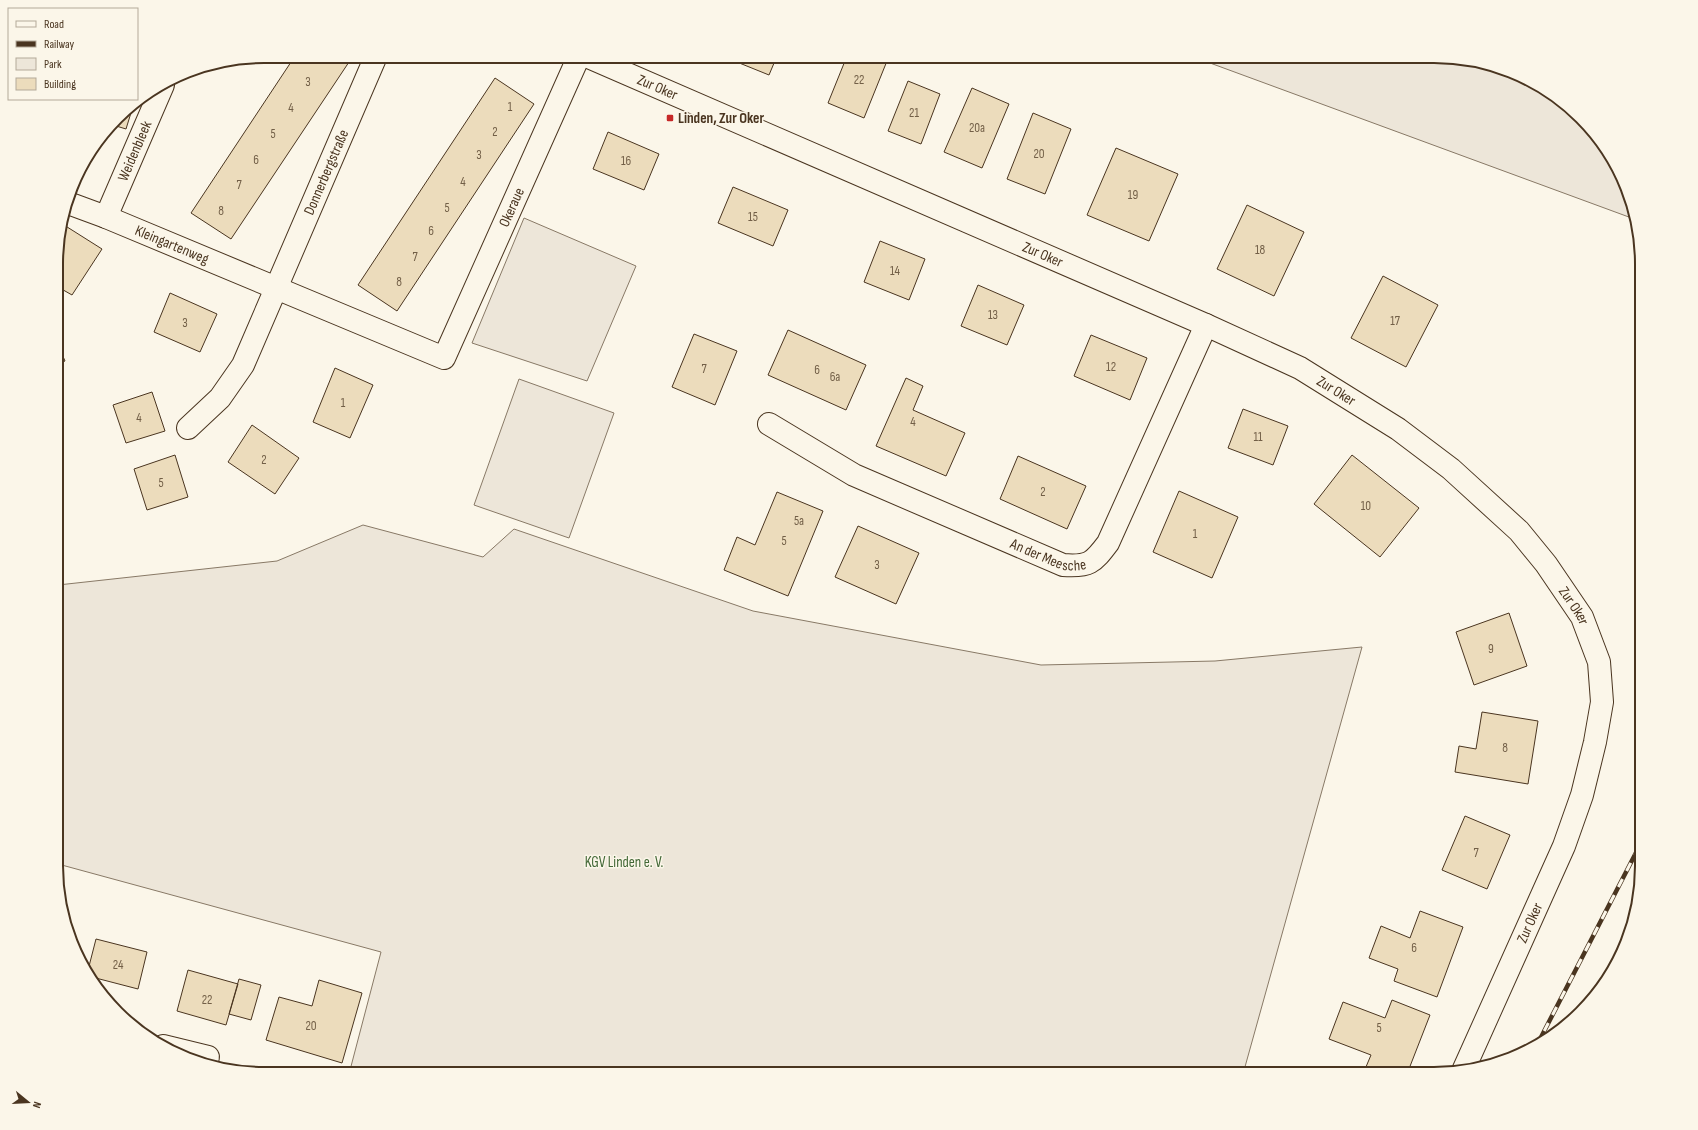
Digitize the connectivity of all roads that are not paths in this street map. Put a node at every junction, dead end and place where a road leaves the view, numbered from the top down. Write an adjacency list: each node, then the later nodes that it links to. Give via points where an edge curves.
1 (373, 63): 7 (street, Donnerbergstraße)
2 (576, 63): 9 (street, Okeraue)
3 (602, 63): 8 (street, Zur Oker)
4 (160, 92): 6 (street, Weidenbleek)
5 (72, 205): 6 (street, Kleingartenweg)
6 (106, 217): 7 (street, Kleingartenweg)
7 (276, 288): 9 (street, Kleingartenweg); 11 (street, via 243,365 220,398)
8 (1206, 326): 10 (street, An der Meesche, via 1108,543 1096,559 1080,567 1063,565 854,475); 14 (street, Zur Oker, via 1300,368 1398,429 1451,469 1519,531 1546,564 1582,617 1599,662 1602,702 1582,795 1564,846)
9 (444, 358)
10 (769, 424)
11 (188, 428)
12 (186, 1052): 13 (street)
13 (208, 1059)
14 (1466, 1064)

